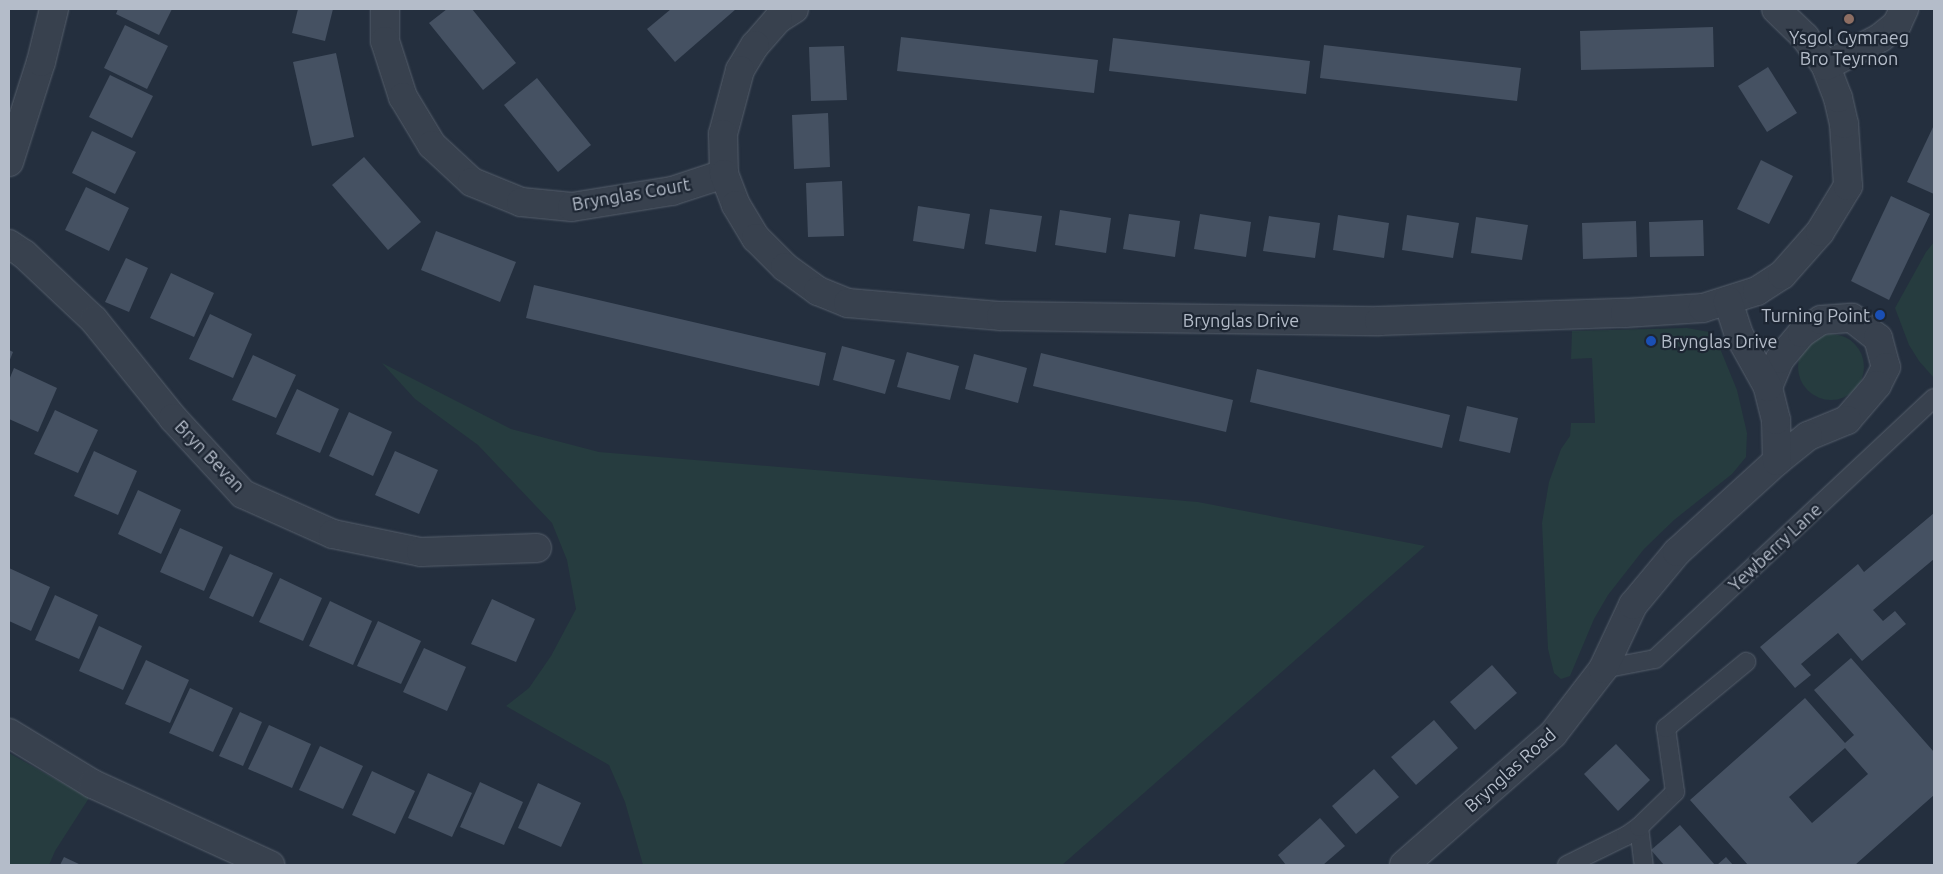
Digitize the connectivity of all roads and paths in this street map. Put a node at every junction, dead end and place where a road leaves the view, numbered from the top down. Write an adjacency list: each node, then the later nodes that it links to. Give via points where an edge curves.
1 (54, 9): 7 (street)
2 (385, 9): 8 (street, Brynglas Court, via 385,42 403,97 432,145 472,182 521,202 572,207 672,191)
3 (794, 9): 8 (street, Brynglas Drive, via 778,19 755,45 740,70 723,134)
4 (1776, 9): 6 (street, Brynglas Drive, via 1805,37)
5 (1904, 9): 6 (street, via 1897,24 1880,38)
6 (1826, 66): 10 (street, Brynglas Drive, via 1844,124 1848,186 1820,232 1782,275 1757,291)
7 (9, 162)
8 (724, 174): 10 (street, Brynglas Drive, via 736,205 756,238 785,267 818,291 848,303 1001,316 1379,321 1676,311)
9 (9, 244): 14 (street, Bryn Bevan, via 24,254 94,320 173,418 243,494 333,534 421,552)
10 (1728, 301): 11 (street, via 1739,335)
11 (1768, 387): 13 (street, via 1776,420); 13 (street, Brynglas Road, via 1780,359 1802,333 1822,320 1852,318 1878,338 1886,367 1877,385 1847,420 1808,436)
12 (1934, 398): 16 (lane, Yewberry Lane, via 1655,659)
13 (1777, 461): 16 (street, Brynglas Road, via 1676,552 1633,605)
14 (537, 548)
15 (1746, 662): 18 (lane, via 1666,728 1675,792)
16 (1603, 669): 20 (street, Brynglas Road, via 1553,734)
17 (9, 733): 19 (street, via 93,784)
18 (1638, 827): 21 (lane); 22 (lane)
19 (270, 865)
20 (1404, 865)
21 (1567, 865)
22 (1644, 865)

